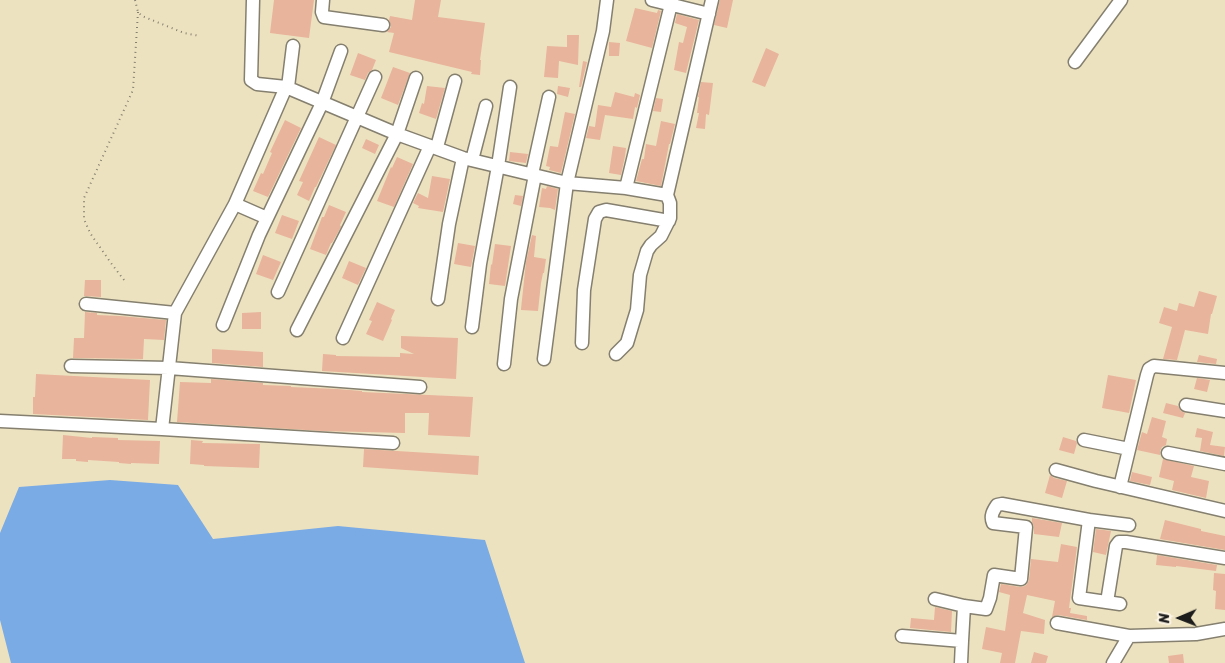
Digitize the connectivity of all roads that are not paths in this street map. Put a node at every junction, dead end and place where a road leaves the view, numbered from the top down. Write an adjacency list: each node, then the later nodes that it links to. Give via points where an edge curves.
1 (253, 0): 16 (street, via 251,80 257,84)
2 (323, 0): 9 (street, via 324,17)
3 (607, 0): 27 (street, via 603,31)
4 (652, 0): 7 (street)
5 (712, 0): 8 (street)
6 (1121, 0): 12 (street)
7 (671, 2): 8 (street); 28 (street)
8 (709, 14): 29 (street)
9 (383, 25)
10 (293, 46): 16 (street)
11 (341, 51): 19 (street)
12 (1075, 62)
13 (375, 77): 21 (street)
14 (416, 78): 22 (street)
15 (455, 81): 23 (street)
16 (287, 87): 19 (street); 30 (street)
17 (510, 87): 25 (street)
18 (549, 97): 26 (street)
19 (322, 103): 21 (street); 31 (street)
20 (486, 106): 24 (street)
21 (356, 117): 22 (street); 33 (street)
22 (397, 134): 23 (street); 39 (street)
23 (433, 147): 24 (street); 40 (street)
24 (467, 159): 25 (street); 34 (street, via 449,224)
25 (498, 166): 26 (street); 38 (street)
26 (534, 174): 27 (street); 44 (street, via 511,299)
27 (567, 183): 28 (street); 43 (street)
28 (626, 188): 29 (street)
29 (667, 195): 32 (street)
30 (235, 204): 31 (street); 36 (street)
31 (267, 218): 37 (street)
32 (669, 221): 41 (street, via 606,210 599,212 595,219 584,290); 42 (street, via 647,251 640,275 637,310 627,343)
33 (278, 292)
34 (438, 299)
35 (86, 304): 36 (street)
36 (175, 313): 46 (street)
37 (223, 325)
38 (472, 327)
39 (297, 330)
40 (343, 338)
41 (582, 343)
42 (616, 354)
43 (544, 359)
44 (504, 364)
45 (71, 366): 46 (street)
46 (169, 368): 48 (street); 52 (street)
47 (1225, 373): 55 (street, via 1154,366 1149,369)
48 (420, 387)
49 (1186, 405): 50 (street)
50 (1225, 411)
51 (0, 421): 52 (street)
52 (162, 429): 54 (street)
53 (1084, 440): 55 (street)
54 (393, 443)
55 (1129, 449): 59 (street)
56 (1168, 453): 57 (street)
57 (1225, 464)
58 (1056, 470): 59 (street)
59 (1120, 487): 60 (street)
60 (1225, 512)
61 (1089, 520): 62 (street); 65 (street, via 1079,598); 67 (street, via 997,505 991,518 993,523 1026,528 1021,579 994,575 986,609)
62 (1129, 525)
63 (1225, 558): 65 (street, via 1119,542)
64 (935, 599): 67 (street)
65 (1107, 602): 66 (street)
66 (1120, 604)
67 (964, 606): 72 (street)
68 (1057, 623): 71 (street)
69 (1225, 629): 71 (street, via 1196,634)
70 (902, 636): 72 (street)
71 (1129, 636): 74 (street)
72 (962, 641): 73 (street)
73 (961, 663)
74 (1113, 663)

